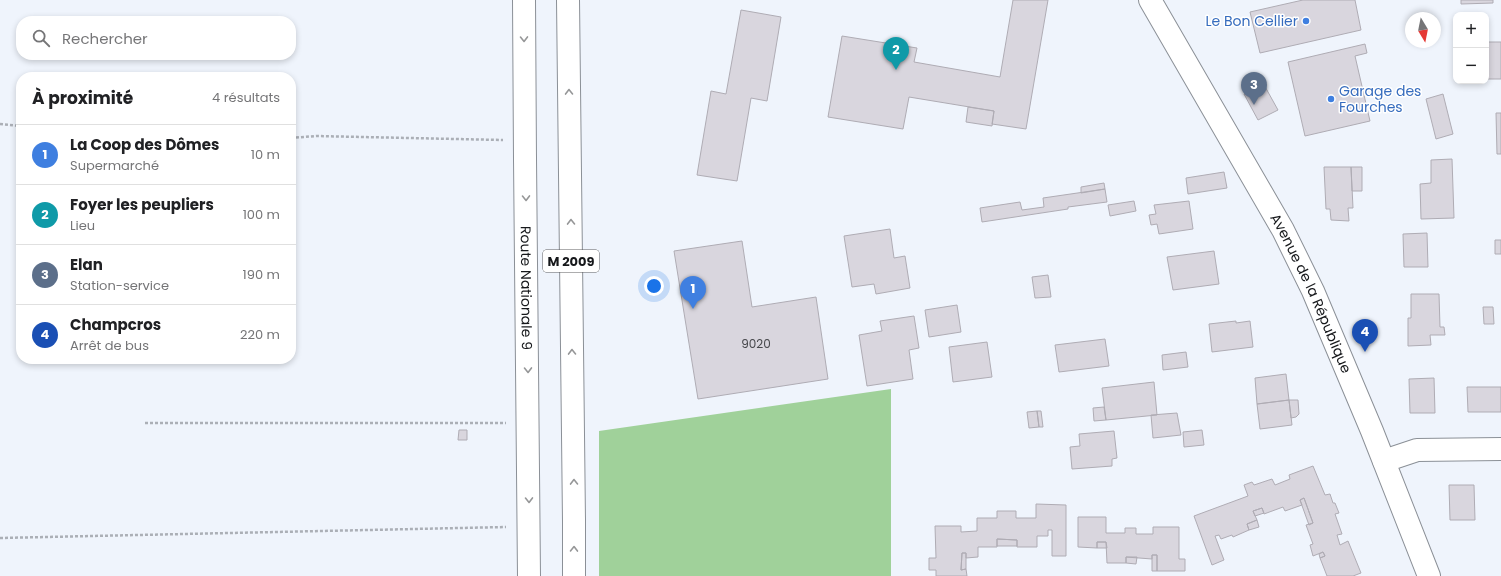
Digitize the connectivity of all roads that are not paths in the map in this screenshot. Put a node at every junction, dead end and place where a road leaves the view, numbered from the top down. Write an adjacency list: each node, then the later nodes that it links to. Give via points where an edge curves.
1 (524, 0): 8 (main road, Route Nationale 9 / M 2009, one-way to 8)
2 (568, 0): 9 (main road, M 2009, one-way to 2)
3 (1150, 0): 5 (main road, Avenue de la République)
4 (1154, 0): 5 (main road, Avenue de la République)
5 (1165, 24): 7 (main road, Avenue de la République, via 1283,230 1339,350)
6 (1501, 449): 7 (main road, via 1417,450)
7 (1384, 461): 10 (main road, Avenue de la République)
8 (529, 576)
9 (574, 576)
10 (1429, 576)

